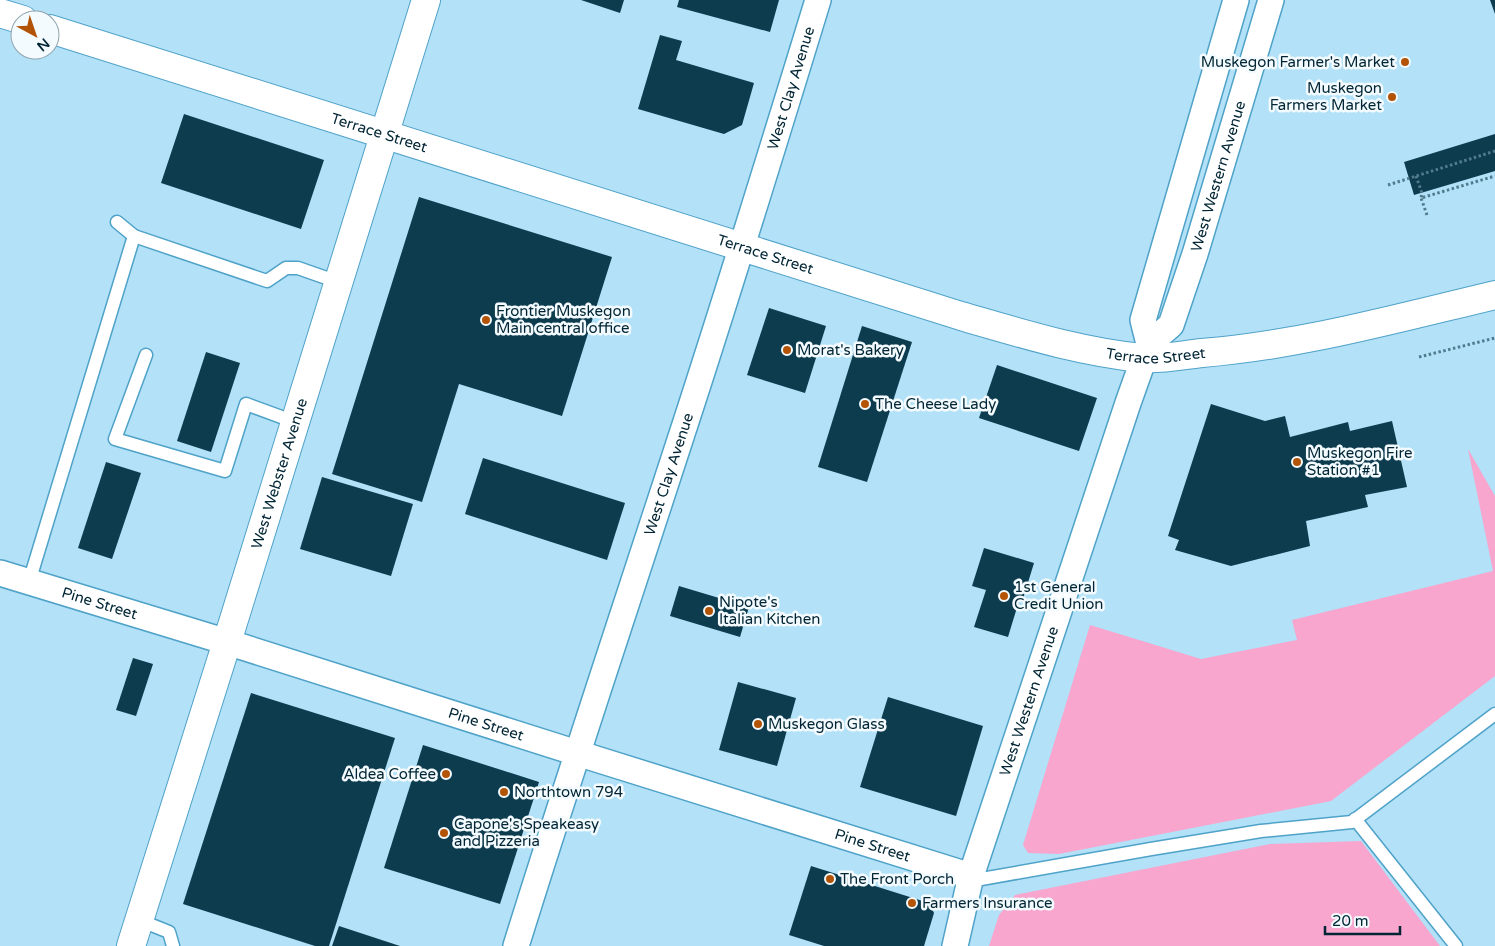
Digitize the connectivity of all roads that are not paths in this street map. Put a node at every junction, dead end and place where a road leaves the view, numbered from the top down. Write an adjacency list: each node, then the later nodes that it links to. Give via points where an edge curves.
1 (426, 0): 6 (main road, West Webster Avenue)
2 (818, 0): 9 (street, West Clay Avenue)
3 (1236, 0): 12 (street, West Western Avenue, via 1143,320)
4 (1271, 0): 12 (street, West Western Avenue, via 1171,325)
5 (60, 32): 6 (main road, Terrace Street)
6 (384, 134): 9 (main road, Terrace Street); 10 (main road, West Webster Avenue)
7 (117, 222): 8 (lane)
8 (134, 236): 10 (lane, via 267,280 286,268 298,268); 16 (lane)
9 (741, 247): 12 (main road, Terrace Street, via 1053,342 1107,353); 19 (street, West Clay Avenue)
10 (338, 282): 14 (main road, West Webster Avenue)
11 (1495, 296): 12 (main road, Terrace Street, via 1304,340 1219,352)
12 (1146, 351): 21 (street, West Western Avenue)
13 (146, 355): 14 (lane, via 115,439 225,471 246,404)
14 (295, 422): 17 (main road, West Webster Avenue)
15 (0, 573): 16 (street, Pine Street)
16 (29, 582): 17 (street, Pine Street)
17 (227, 642): 19 (street, Pine Street); 22 (main road, West Webster Avenue)
18 (1495, 714): 20 (lane)
19 (577, 753): 21 (street, Pine Street); 25 (street, West Clay Avenue)
20 (1355, 819): 21 (lane, via 1352,822 1261,831); 27 (lane)
21 (971, 879): 26 (street, West Western Avenue)
22 (139, 920): 23 (main road, West Webster Avenue); 24 (lane, via 169,932)
23 (130, 946)
24 (173, 946)
25 (516, 946)
26 (956, 946)
27 (1456, 946)

